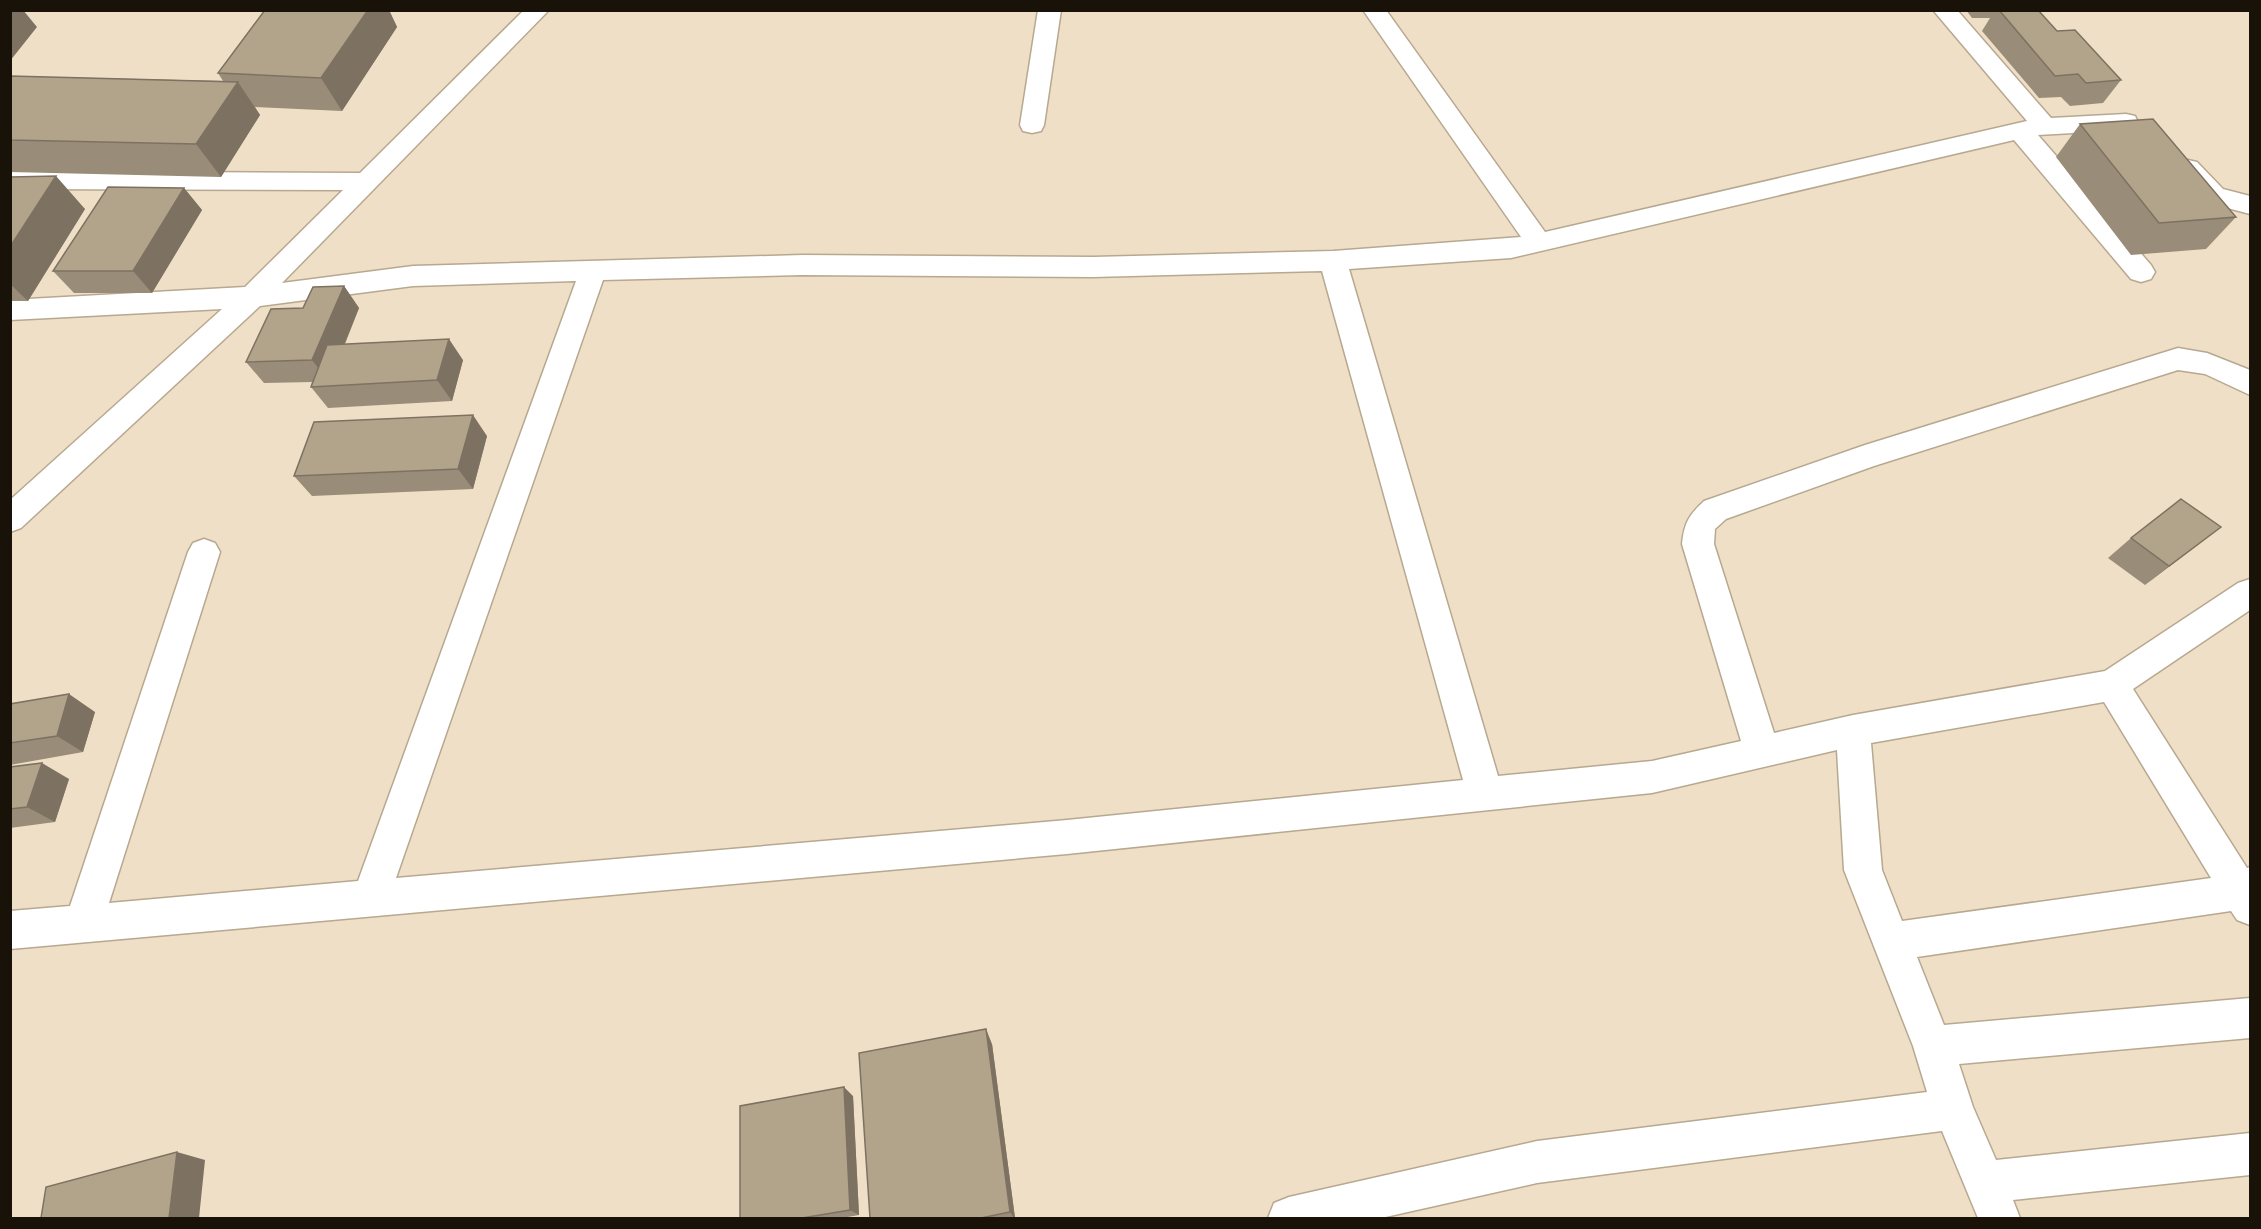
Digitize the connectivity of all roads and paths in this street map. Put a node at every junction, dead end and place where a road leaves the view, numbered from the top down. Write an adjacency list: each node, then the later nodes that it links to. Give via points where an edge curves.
1 (538, 10): 8 (street)
2 (1050, 10): 5 (street)
3 (1374, 10): 10 (street)
4 (1944, 10): 6 (street)
5 (1032, 126)
6 (2032, 129): 9 (street, via 2131,122 2160,136 2214,196); 10 (street); 13 (street)
7 (10, 180): 8 (street)
8 (369, 182): 14 (street)
9 (2250, 205)
10 (1539, 243): 11 (street, via 1511,249)
11 (1333, 261): 12 (street, via 1093,267 802,265); 23 (street)
12 (593, 271): 14 (street, via 413,276); 25 (street)
13 (2141, 272)
14 (252, 297): 15 (street); 17 (street)
15 (10, 310)
16 (2250, 384): 22 (street, via 2224,368 2200,360 2178,359 1865,457 1715,510 1700,524 1698,544)
17 (10, 519)
18 (204, 552): 26 (street)
19 (2250, 593): 20 (street)
20 (2112, 685): 21 (street); 24 (street)
21 (1853, 731): 22 (street); 28 (street, via 1863,870)
22 (1762, 752): 23 (street, via 1652,777)
23 (1485, 794): 25 (street, via 1055,838)
24 (2247, 895): 28 (street)
25 (370, 899): 26 (street)
26 (83, 924): 27 (street)
27 (10, 930)
28 (1890, 942): 30 (street)
29 (2250, 1018): 30 (street)
30 (1933, 1046): 31 (street)
31 (1953, 1109): 33 (street); 34 (street, via 1536,1162)
32 (2250, 1154): 33 (street)
33 (1991, 1200)
34 (1289, 1218)

